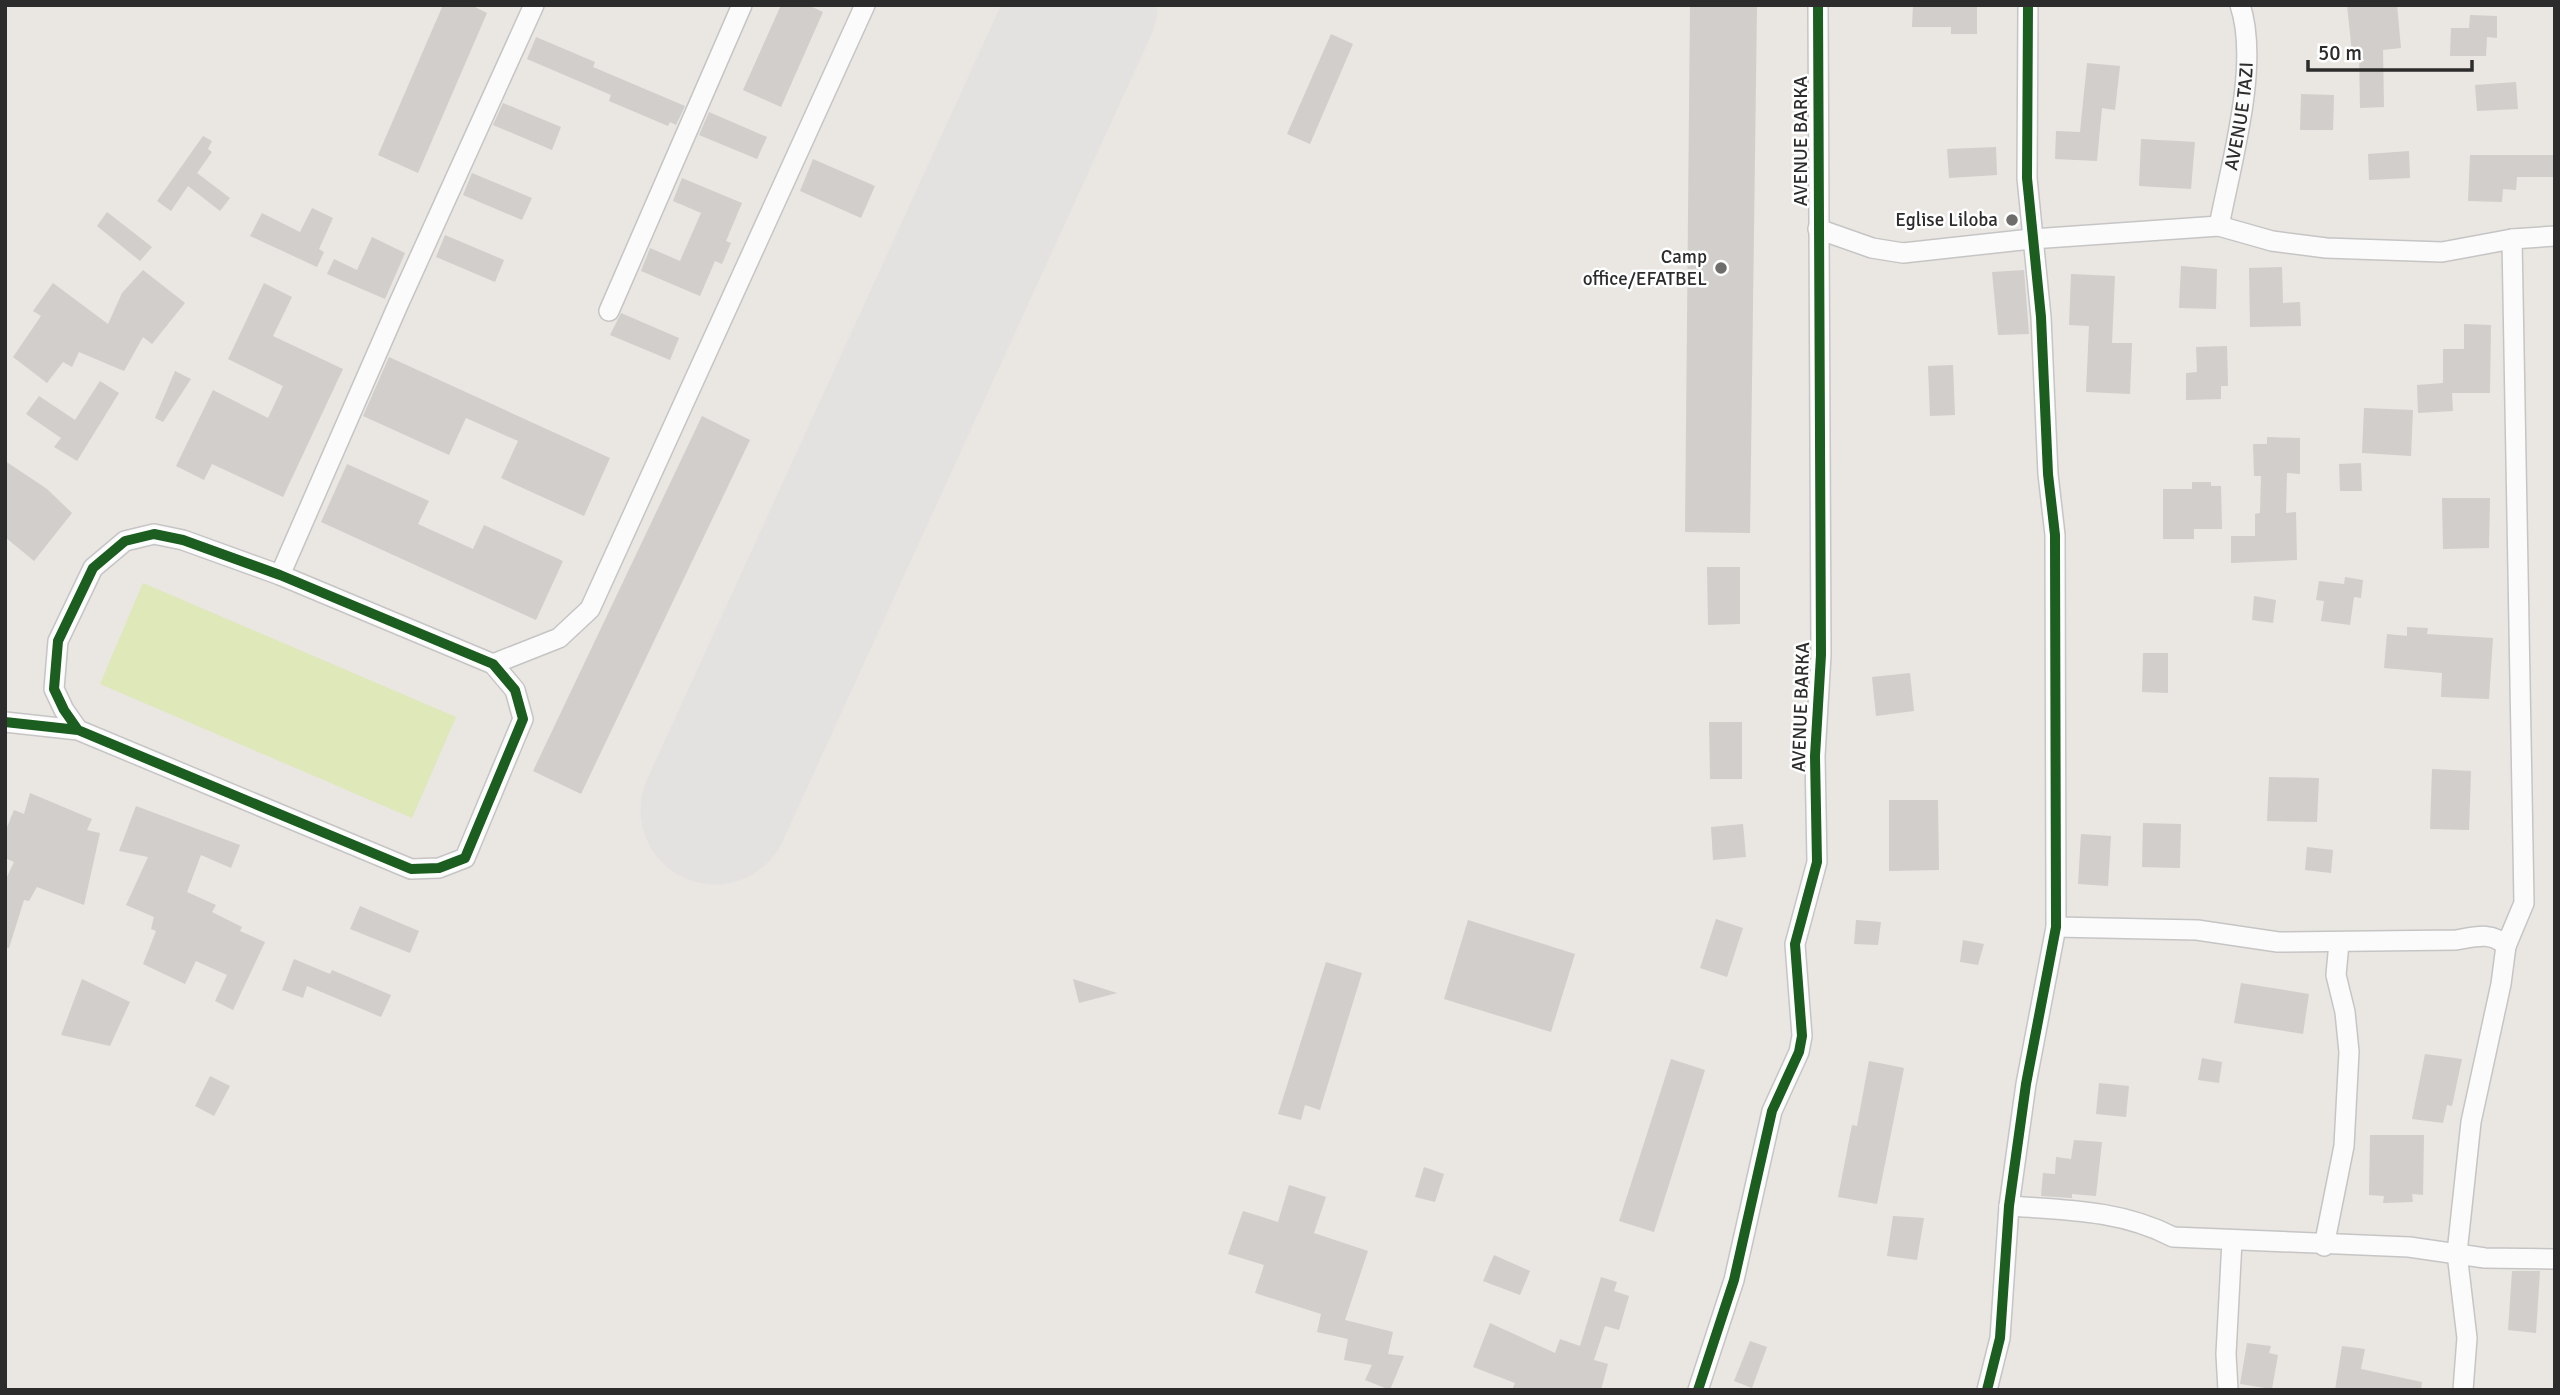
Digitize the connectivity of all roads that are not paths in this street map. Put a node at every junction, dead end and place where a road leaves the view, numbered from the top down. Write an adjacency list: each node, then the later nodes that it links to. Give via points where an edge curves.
1 (534, 5): 13 (street)
2 (742, 5): 12 (street)
3 (865, 5): 14 (street, via 590,609 559,638)
4 (1818, 5): 8 (street, AVENUE BARKA)
5 (2028, 5): 10 (street, via 2025,114)
6 (2240, 5): 7 (street, AVENUE TAZI, via 2247,34 2243,88)
7 (2219, 226): 10 (street); 11 (street, via 2272,241 2442,253)
8 (1818, 229): 10 (street, via 1872,248 1903,253); 25 (street, AVENUE BARKA, via 1821,655 1815,756 1817,862 1795,944 1802,1036 1772,1111 1734,1280)
9 (2555, 236): 11 (street)
10 (2031, 239): 17 (street, via 2055,536)
11 (2512, 239): 19 (street, via 2524,903)
12 (609, 311)
13 (280, 575): 14 (street); 16 (street, via 154,534 125,541 109,553 93,568 58,641 54,689)
14 (493, 664): 16 (street, via 515,690 523,719 465,858 439,868 411,869)
15 (5, 722): 16 (street)
16 (78, 730)
17 (2056, 927): 18 (street, via 2197,930 2278,942); 20 (street, via 2026,1084)
18 (2339, 943): 19 (street, via 2483,936); 22 (street, via 2336,975 2349,1052 2344,1146)
19 (2506, 946): 23 (street, via 2471,1122)
20 (2009, 1206): 21 (street, via 2110,1214 2174,1237); 26 (street, via 2000,1338)
21 (2232, 1241): 22 (street); 27 (street)
22 (2325, 1246): 23 (street)
23 (2457, 1253): 24 (street); 28 (street, via 2467,1338)
24 (2555, 1259)
25 (1698, 1390)
26 (1987, 1390)
27 (2228, 1390)
28 (2463, 1390)

